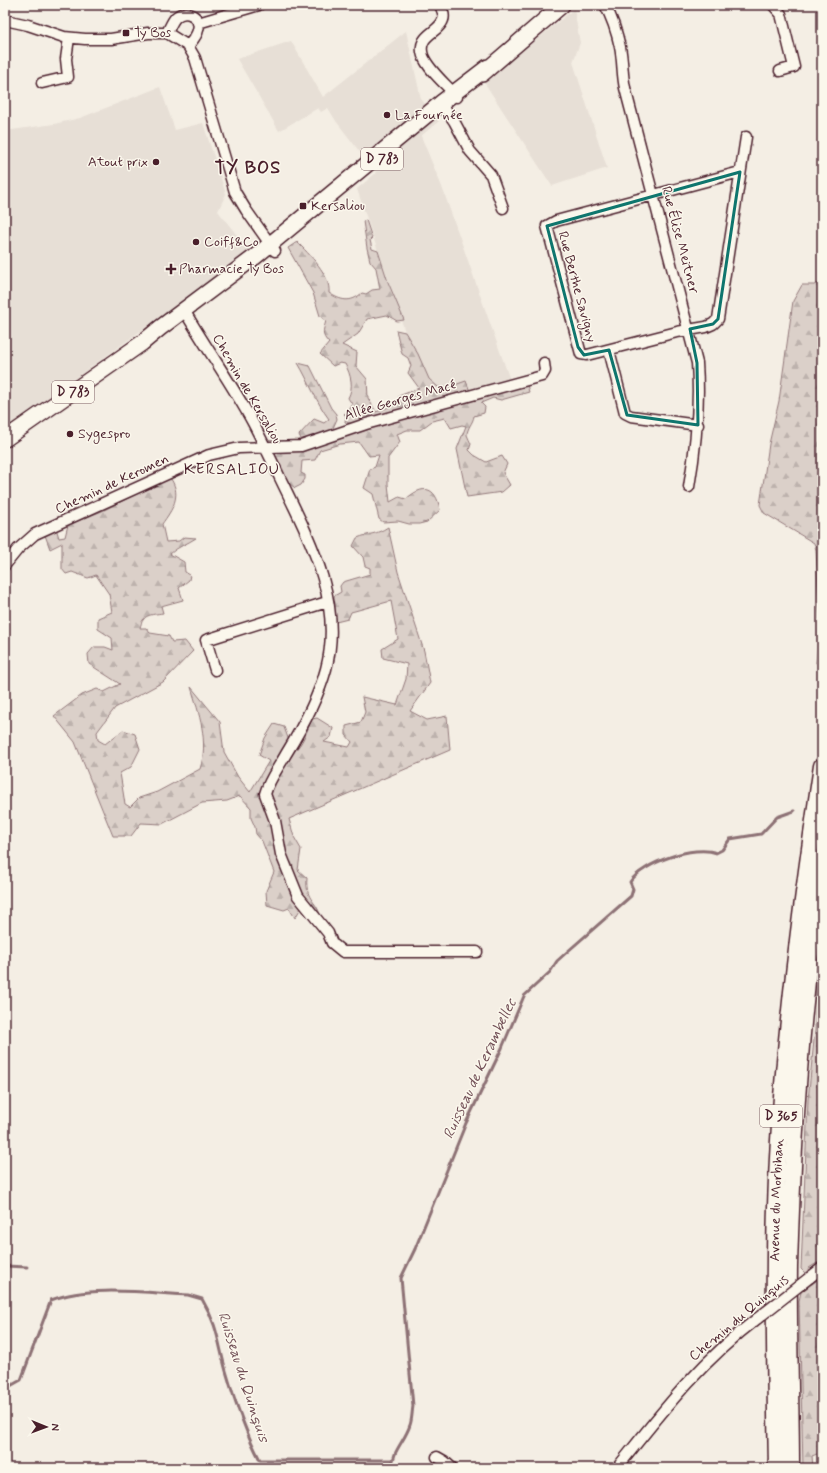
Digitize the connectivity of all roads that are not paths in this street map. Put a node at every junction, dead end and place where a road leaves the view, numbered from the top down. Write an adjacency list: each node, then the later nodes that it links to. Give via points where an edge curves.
1 (259, 5): 8 (street)
2 (440, 5): 14 (street, via 444,16 443,22 426,39 422,46 423,55 431,68)
3 (562, 5): 14 (main road, D 783)
4 (605, 5): 18 (street, Rue Élise Meitner, via 615,28 622,75)
5 (773, 5): 12 (street, via 781,14 794,68)
6 (180, 9): 8 (street, via 193,15); 9 (street)
7 (5, 20): 10 (street)
8 (198, 23): 11 (street, via 198,30)
9 (167, 33): 10 (street, via 108,39); 11 (street)
10 (69, 38): 13 (street, via 66,59 68,77)
11 (188, 46): 20 (street, via 199,68 232,184 246,210)
12 (780, 71)
13 (42, 83)
14 (456, 95): 15 (main road, D 783)
15 (443, 105): 19 (street, via 470,151 493,180); 20 (main road, D 783)
16 (746, 137): 17 (street, Rue Berthe Savigny)
17 (740, 172): 18 (street); 22 (street, Rue Berthe Savigny, via 718,319 713,324)
18 (654, 194): 22 (street, Rue Élise Meitner); 23 (street, Rue Berthe Savigny, via 556,221 547,226 581,354)
19 (503, 208)
20 (273, 247): 21 (main road, D 783, via 231,286)
21 (185, 313): 26 (main road, D 783); 27 (street, Chemin de Kersaliou)
22 (690, 329): 23 (street, Rue Berthe Savigny); 25 (street, Rue Élise Meitner, via 698,363)
23 (609, 350): 25 (street, via 625,413)
24 (544, 363): 27 (street, Allée Georges Macé, via 545,371 542,376 366,424 307,444)
25 (698, 425): 28 (street, Rue Élise Meitner)
26 (5, 439)
27 (266, 447): 29 (street, Chemin de Keromen, via 231,450 202,458 35,534); 30 (street, Chemin de Kersaliou, via 315,550 323,575)
28 (689, 487)
29 (5, 565)
30 (327, 602): 31 (street, via 206,640); 34 (street, Chemin de Kersaliou, via 329,656 322,682 304,723 274,774 266,794 281,854 298,896 328,932 332,943 343,952)
31 (215, 670)
32 (822, 766): 39 (highway, Avenue du Morbihan / D 365, via 792,986 780,1126 775,1252)
33 (822, 861): 40 (highway, Avenue du Morbihan / D 365, via 804,1006 793,1178 789,1268)
34 (477, 952)
35 (822, 1268): 38 (street, Chemin du Quinquis, bridge, via 726,1344 688,1381)
36 (436, 1457): 37 (street)
37 (452, 1468)
38 (617, 1468)
39 (777, 1468)
40 (791, 1468)

